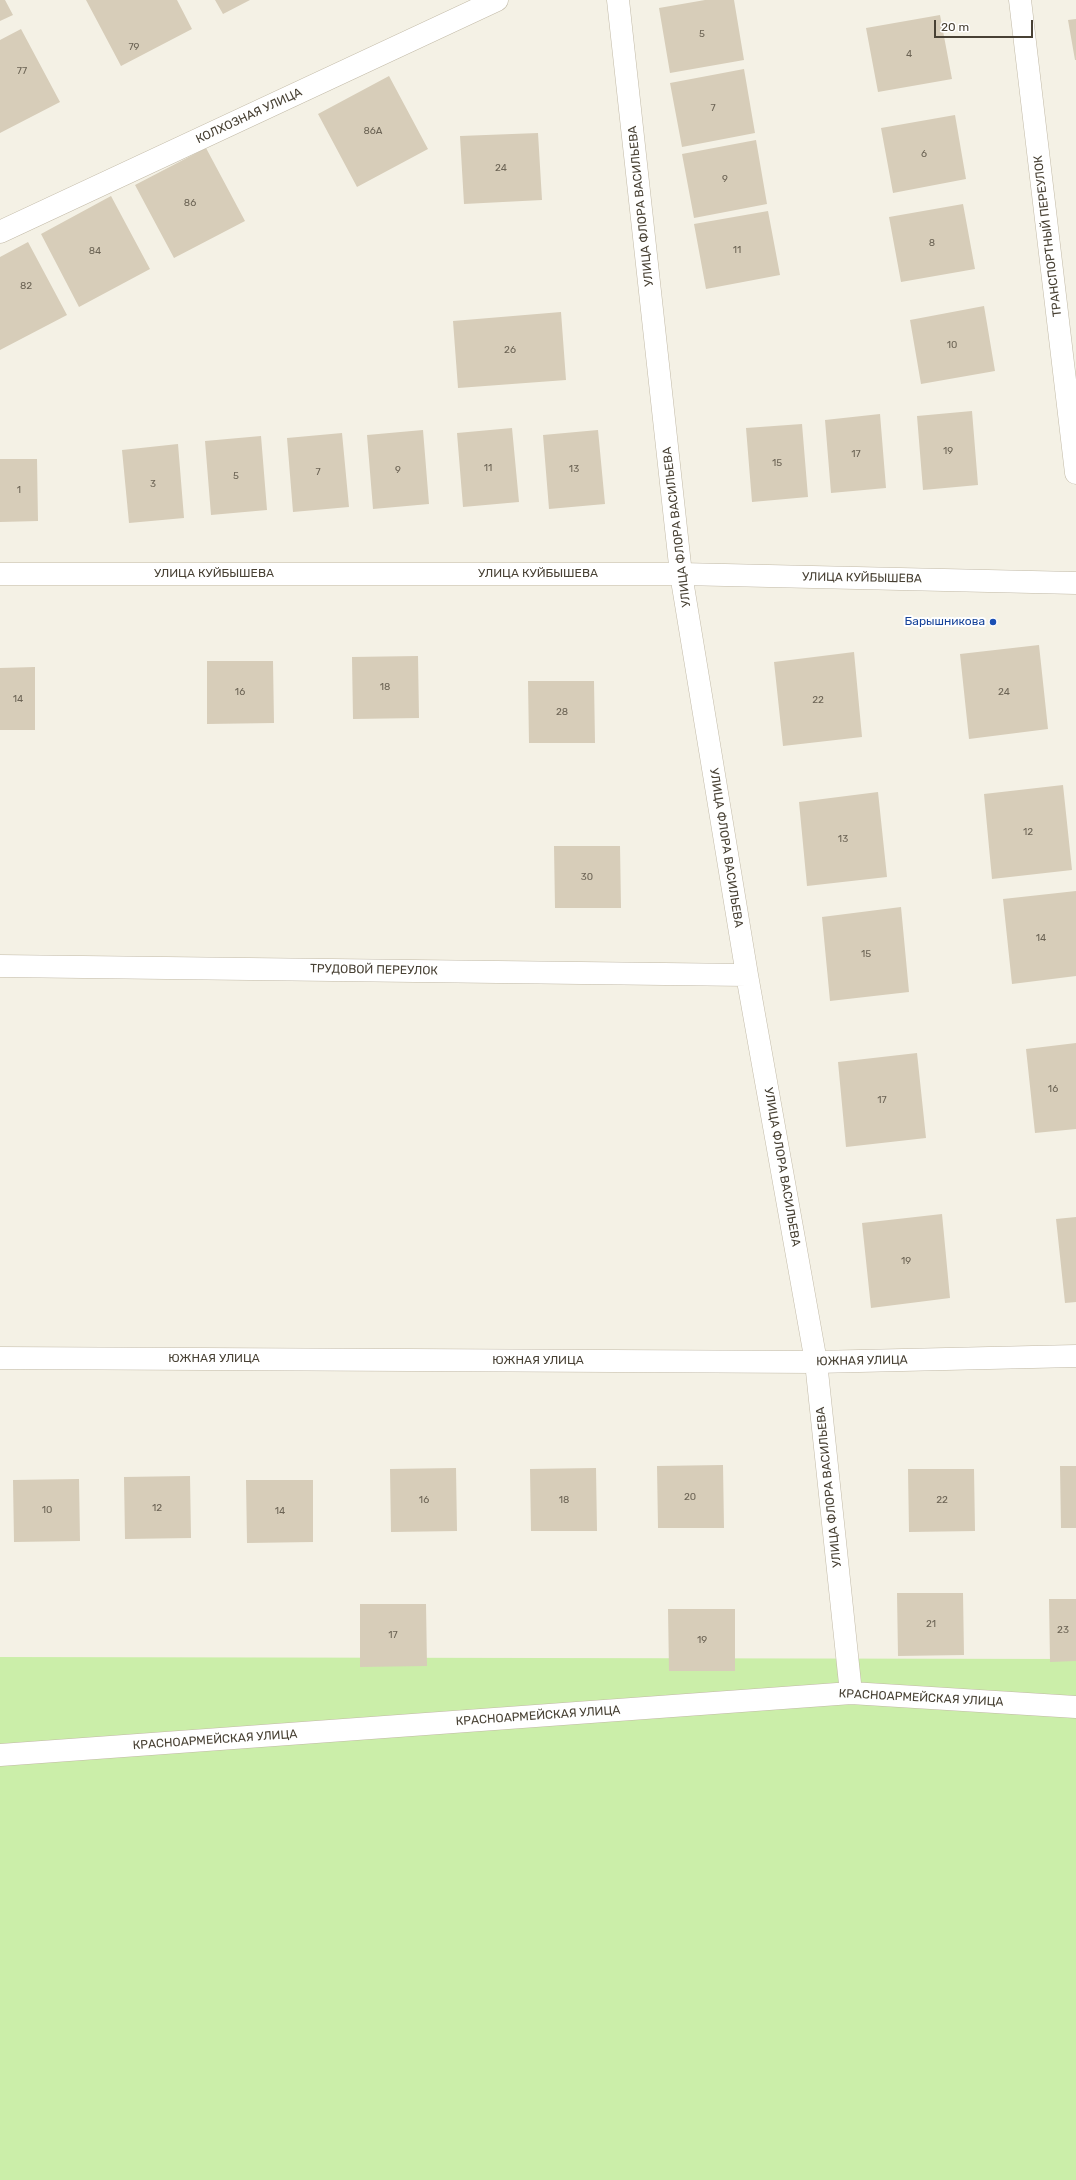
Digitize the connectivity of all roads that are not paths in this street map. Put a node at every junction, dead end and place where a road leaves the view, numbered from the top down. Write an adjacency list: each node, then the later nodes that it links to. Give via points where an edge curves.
1 (497, 0): 4 (street, КОЛХОЗНАЯ УЛИЦА)
2 (618, 0): 7 (street, УЛИЦА ФЛОРА ВАСИЛЬЕВА)
3 (1020, 0): 5 (street, ТРАНСПОРТНЫЙ ПЕРЕУЛОК)
4 (0, 232)
5 (1076, 473)
6 (0, 574): 7 (street, УЛИЦА КУЙБЫШЕВА)
7 (681, 574): 8 (street, УЛИЦА КУЙБЫШЕВА); 10 (street, УЛИЦА ФЛОРА ВАСИЛЬЕВА)
8 (1076, 583)
9 (0, 966): 10 (street, ТРУДОВОЙ ПЕРЕУЛОК)
10 (747, 975): 13 (street, УЛИЦА ФЛОРА ВАСИЛЬЕВА)
11 (1076, 1356): 13 (street, ЮЖНАЯ УЛИЦА)
12 (0, 1358): 13 (street, ЮЖНАЯ УЛИЦА)
13 (816, 1362): 14 (street, УЛИЦА ФЛОРА ВАСИЛЬЕВА)
14 (851, 1693): 15 (street, КРАСНОАРМЕЙСКАЯ УЛИЦА); 16 (street, КРАСНОАРМЕЙСКАЯ УЛИЦА)
15 (1076, 1707)
16 (0, 1755)

